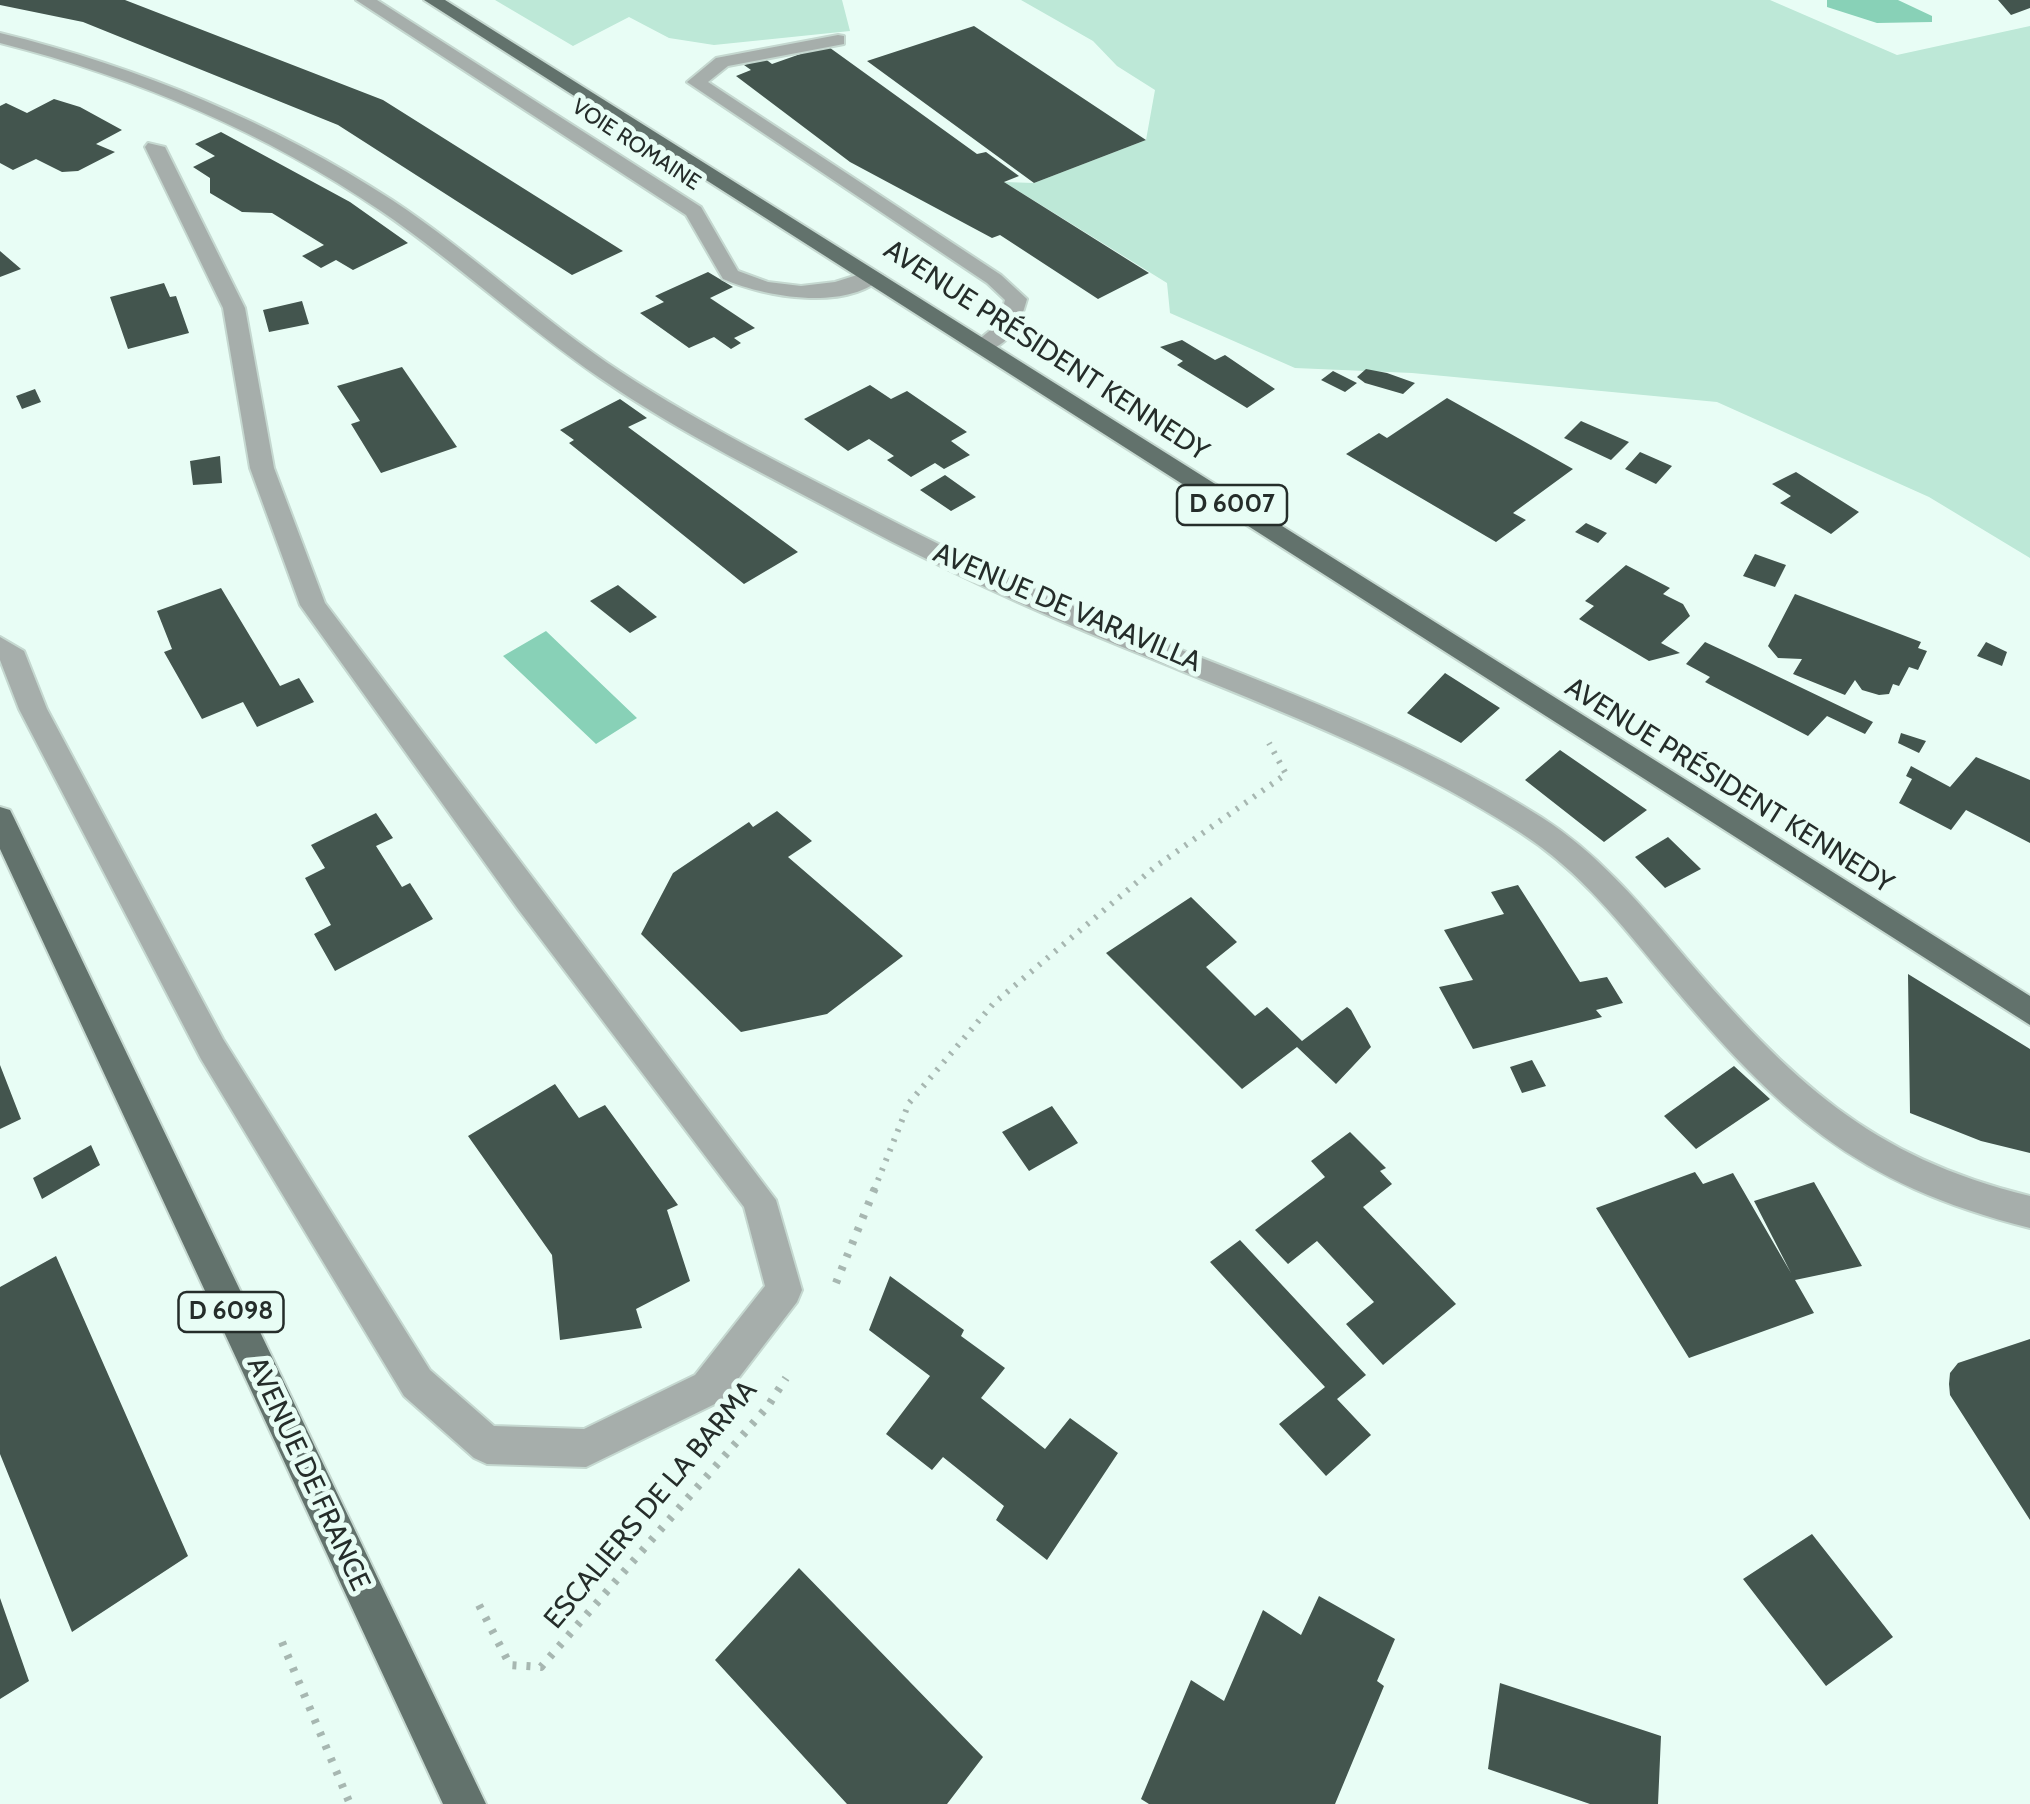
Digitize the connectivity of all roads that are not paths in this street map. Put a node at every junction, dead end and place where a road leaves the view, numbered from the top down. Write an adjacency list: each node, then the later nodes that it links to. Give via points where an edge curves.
1 (364, 0): 6 (street, VOIE ROMAINE, via 694,211 730,274 783,292 823,292)
2 (433, 0): 6 (main road, AVENUE PRÉSIDENT KENNEDY / D 6007)
3 (0, 38): 11 (street, AVENUE DE VARAVILLA, via 181,97 259,133 430,236 577,356 672,413 989,580 1292,703 1424,764 1536,828 1605,885 1750,1054 1855,1144 1988,1203)
4 (838, 40): 7 (street, via 722,62 696,82 1016,299 1009,326)
5 (154, 148): 8 (street, via 234,308 262,468 313,604 758,1200 784,1290 708,1388 586,1448 487,1445 417,1382 212,1049 40,724 15,658)
6 (873, 276): 7 (main road, AVENUE PRÉSIDENT KENNEDY / D 6007)
7 (982, 346): 10 (main road, AVENUE PRÉSIDENT KENNEDY / D 6007)
8 (0, 646)
9 (0, 818): 12 (main road, AVENUE DE FRANCE / D 6098)
10 (2030, 1012)
11 (2030, 1212)
12 (465, 1804)

